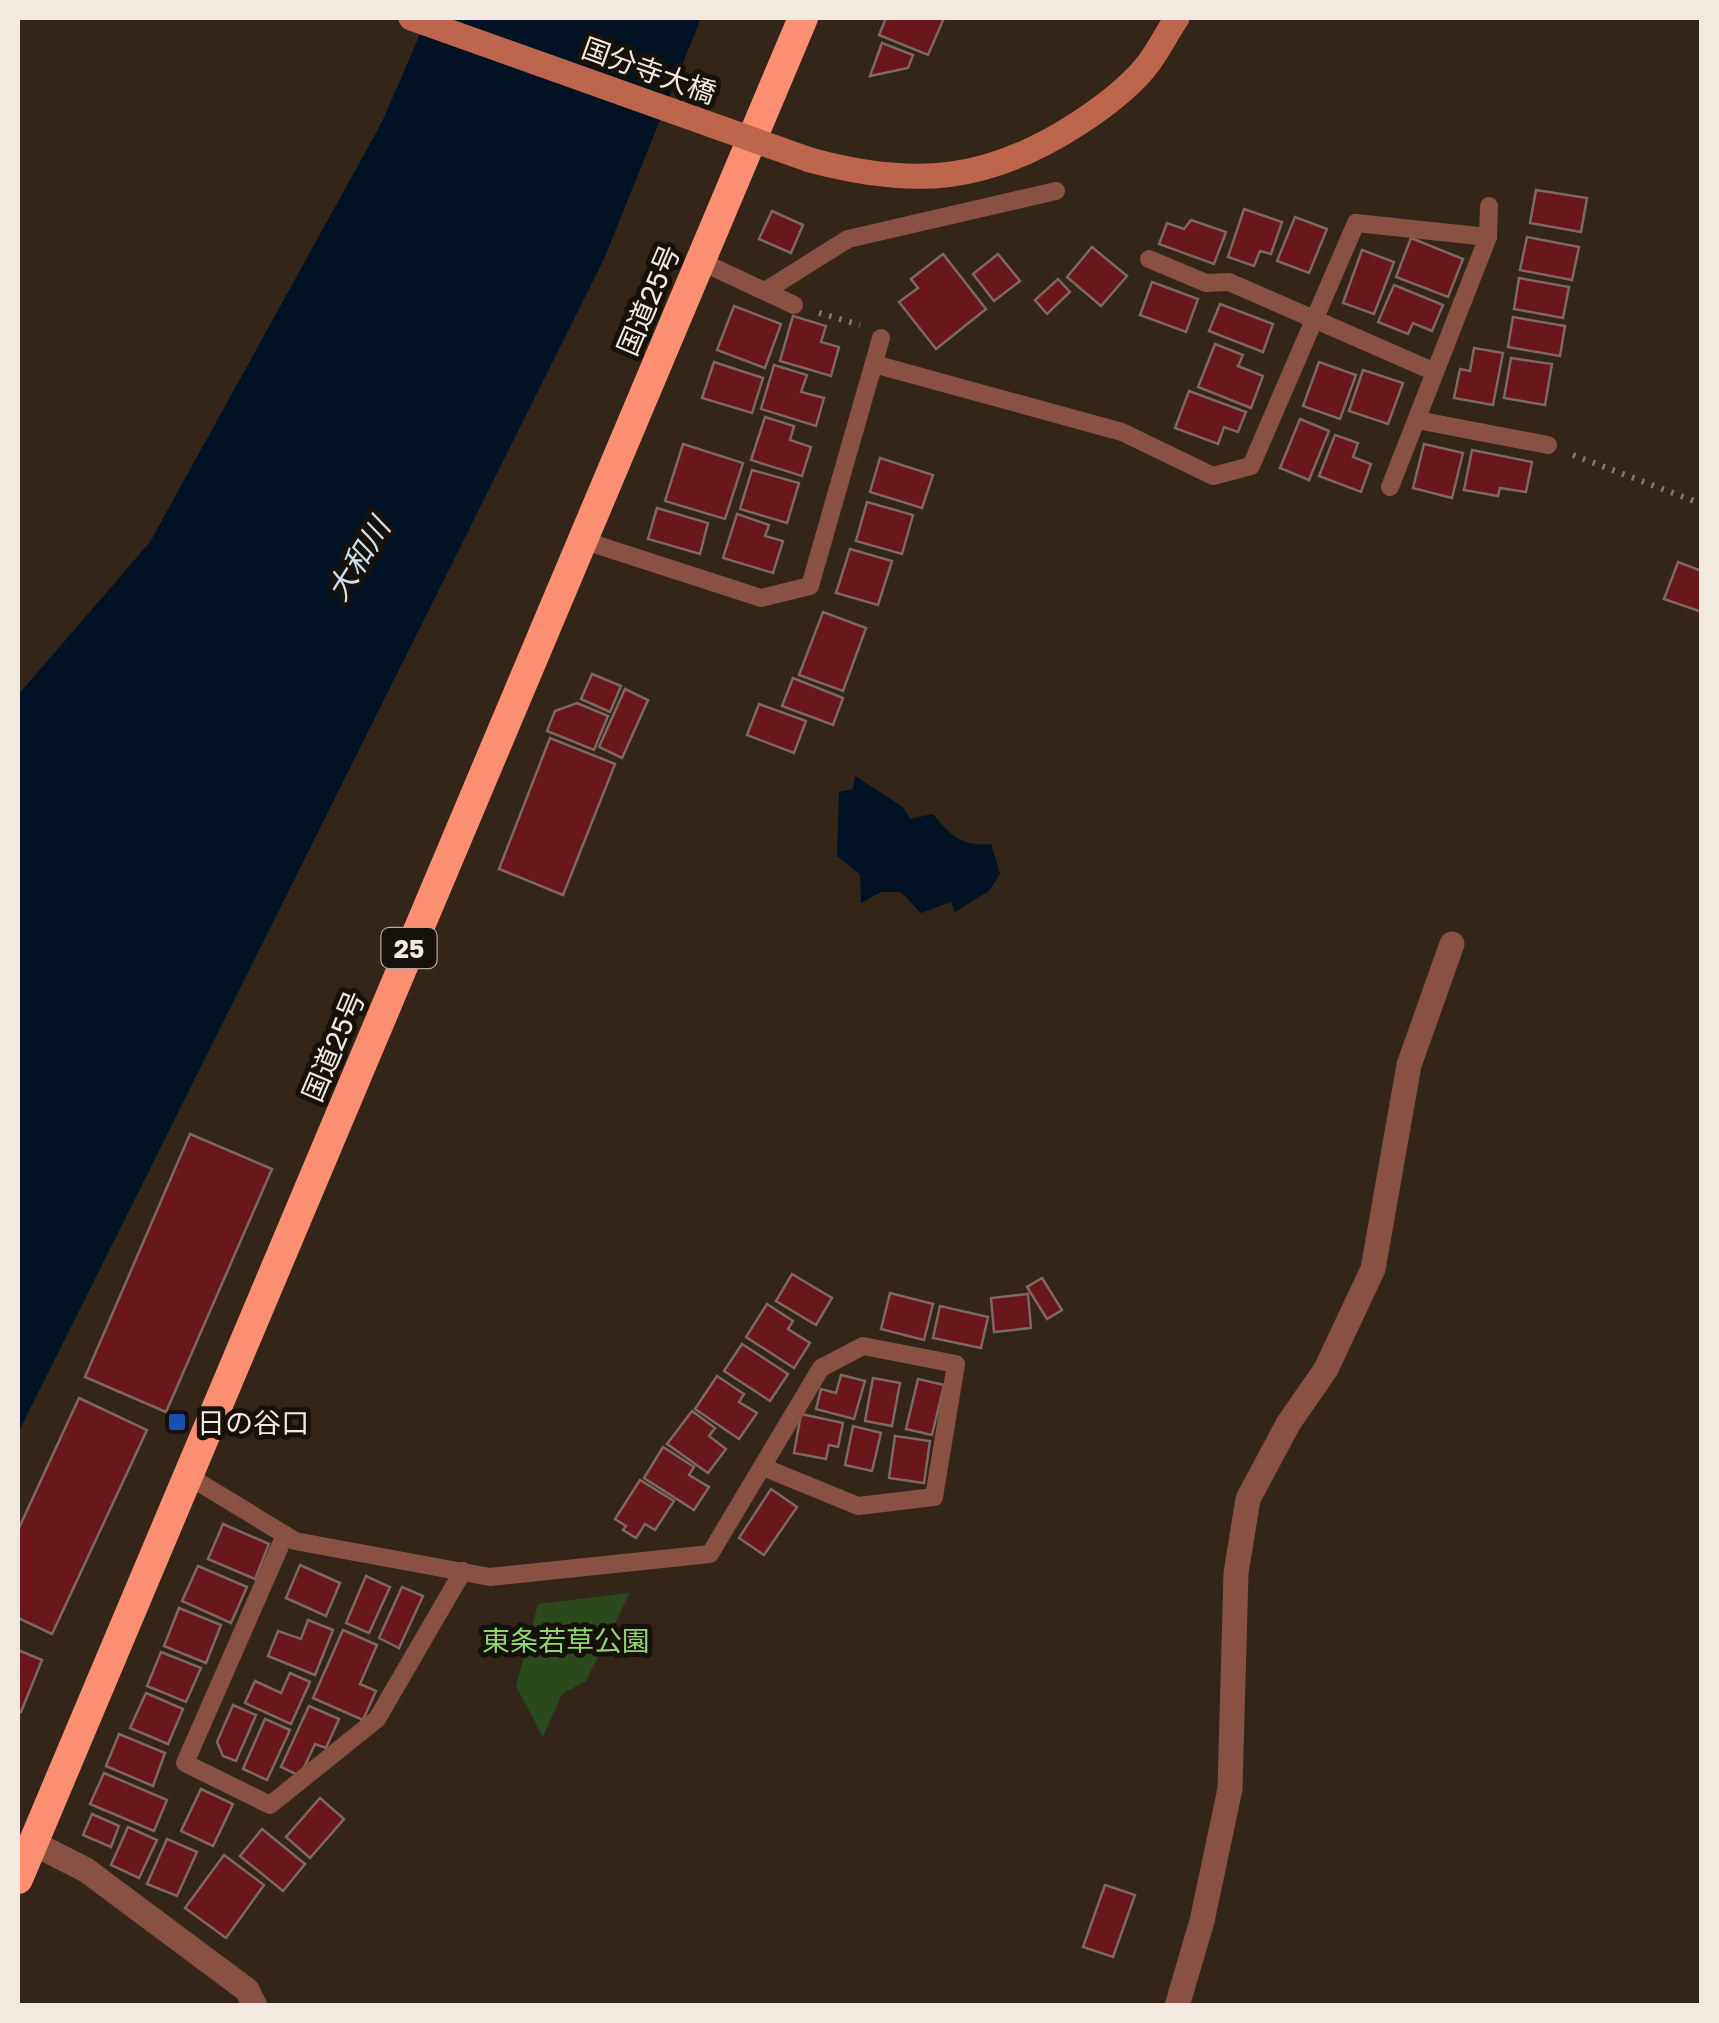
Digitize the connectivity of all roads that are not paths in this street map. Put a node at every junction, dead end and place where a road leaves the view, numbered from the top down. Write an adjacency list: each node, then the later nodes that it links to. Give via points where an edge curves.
1 (411, 18): 3 (street, 国分寺大橋, bridge, via 810,160 865,174 928,178 991,168 1045,146 1101,109 1144,69)
2 (803, 18): 8 (highway, 国道25号 / 25)
3 (1176, 18)
4 (1056, 190): 9 (lane, via 848,239)
5 (1489, 206): 6 (lane)
6 (1488, 237): 11 (lane, via 1356,223); 14 (lane)
7 (1149, 259): 11 (lane, via 1206,282 1230,282)
8 (700, 261): 9 (lane); 18 (highway, 国道25号 / 25)
9 (765, 291): 10 (lane)
10 (794, 305)
11 (1314, 320): 13 (lane, via 1251,466 1213,476 1122,432); 14 (lane)
12 (881, 338): 13 (lane)
13 (874, 364): 18 (lane, via 810,586 762,598)
14 (1435, 372): 15 (lane)
15 (1417, 420): 16 (lane); 17 (lane)
16 (1548, 445)
17 (1390, 488)
18 (582, 540): 21 (highway, 国道25号 / 25)
19 (1452, 944): 27 (street, via 1409,1065 1373,1269 1326,1369 1248,1499 1236,1572 1230,1788)
20 (762, 1467): 20 (lane, via 821,1368 863,1346 956,1364 934,1497 858,1506); 23 (lane, via 710,1554 490,1577)
21 (187, 1474): 22 (lane); 24 (highway, 国道25号 / 25)
22 (285, 1535): 23 (lane); 23 (lane, via 185,1762 270,1806 377,1720)
23 (464, 1572)
24 (33, 1843): 25 (highway, 国道25号 / 25); 26 (street, via 86,1870 246,1990)
25 (18, 1879)
26 (255, 2006)
27 (1177, 2006)

